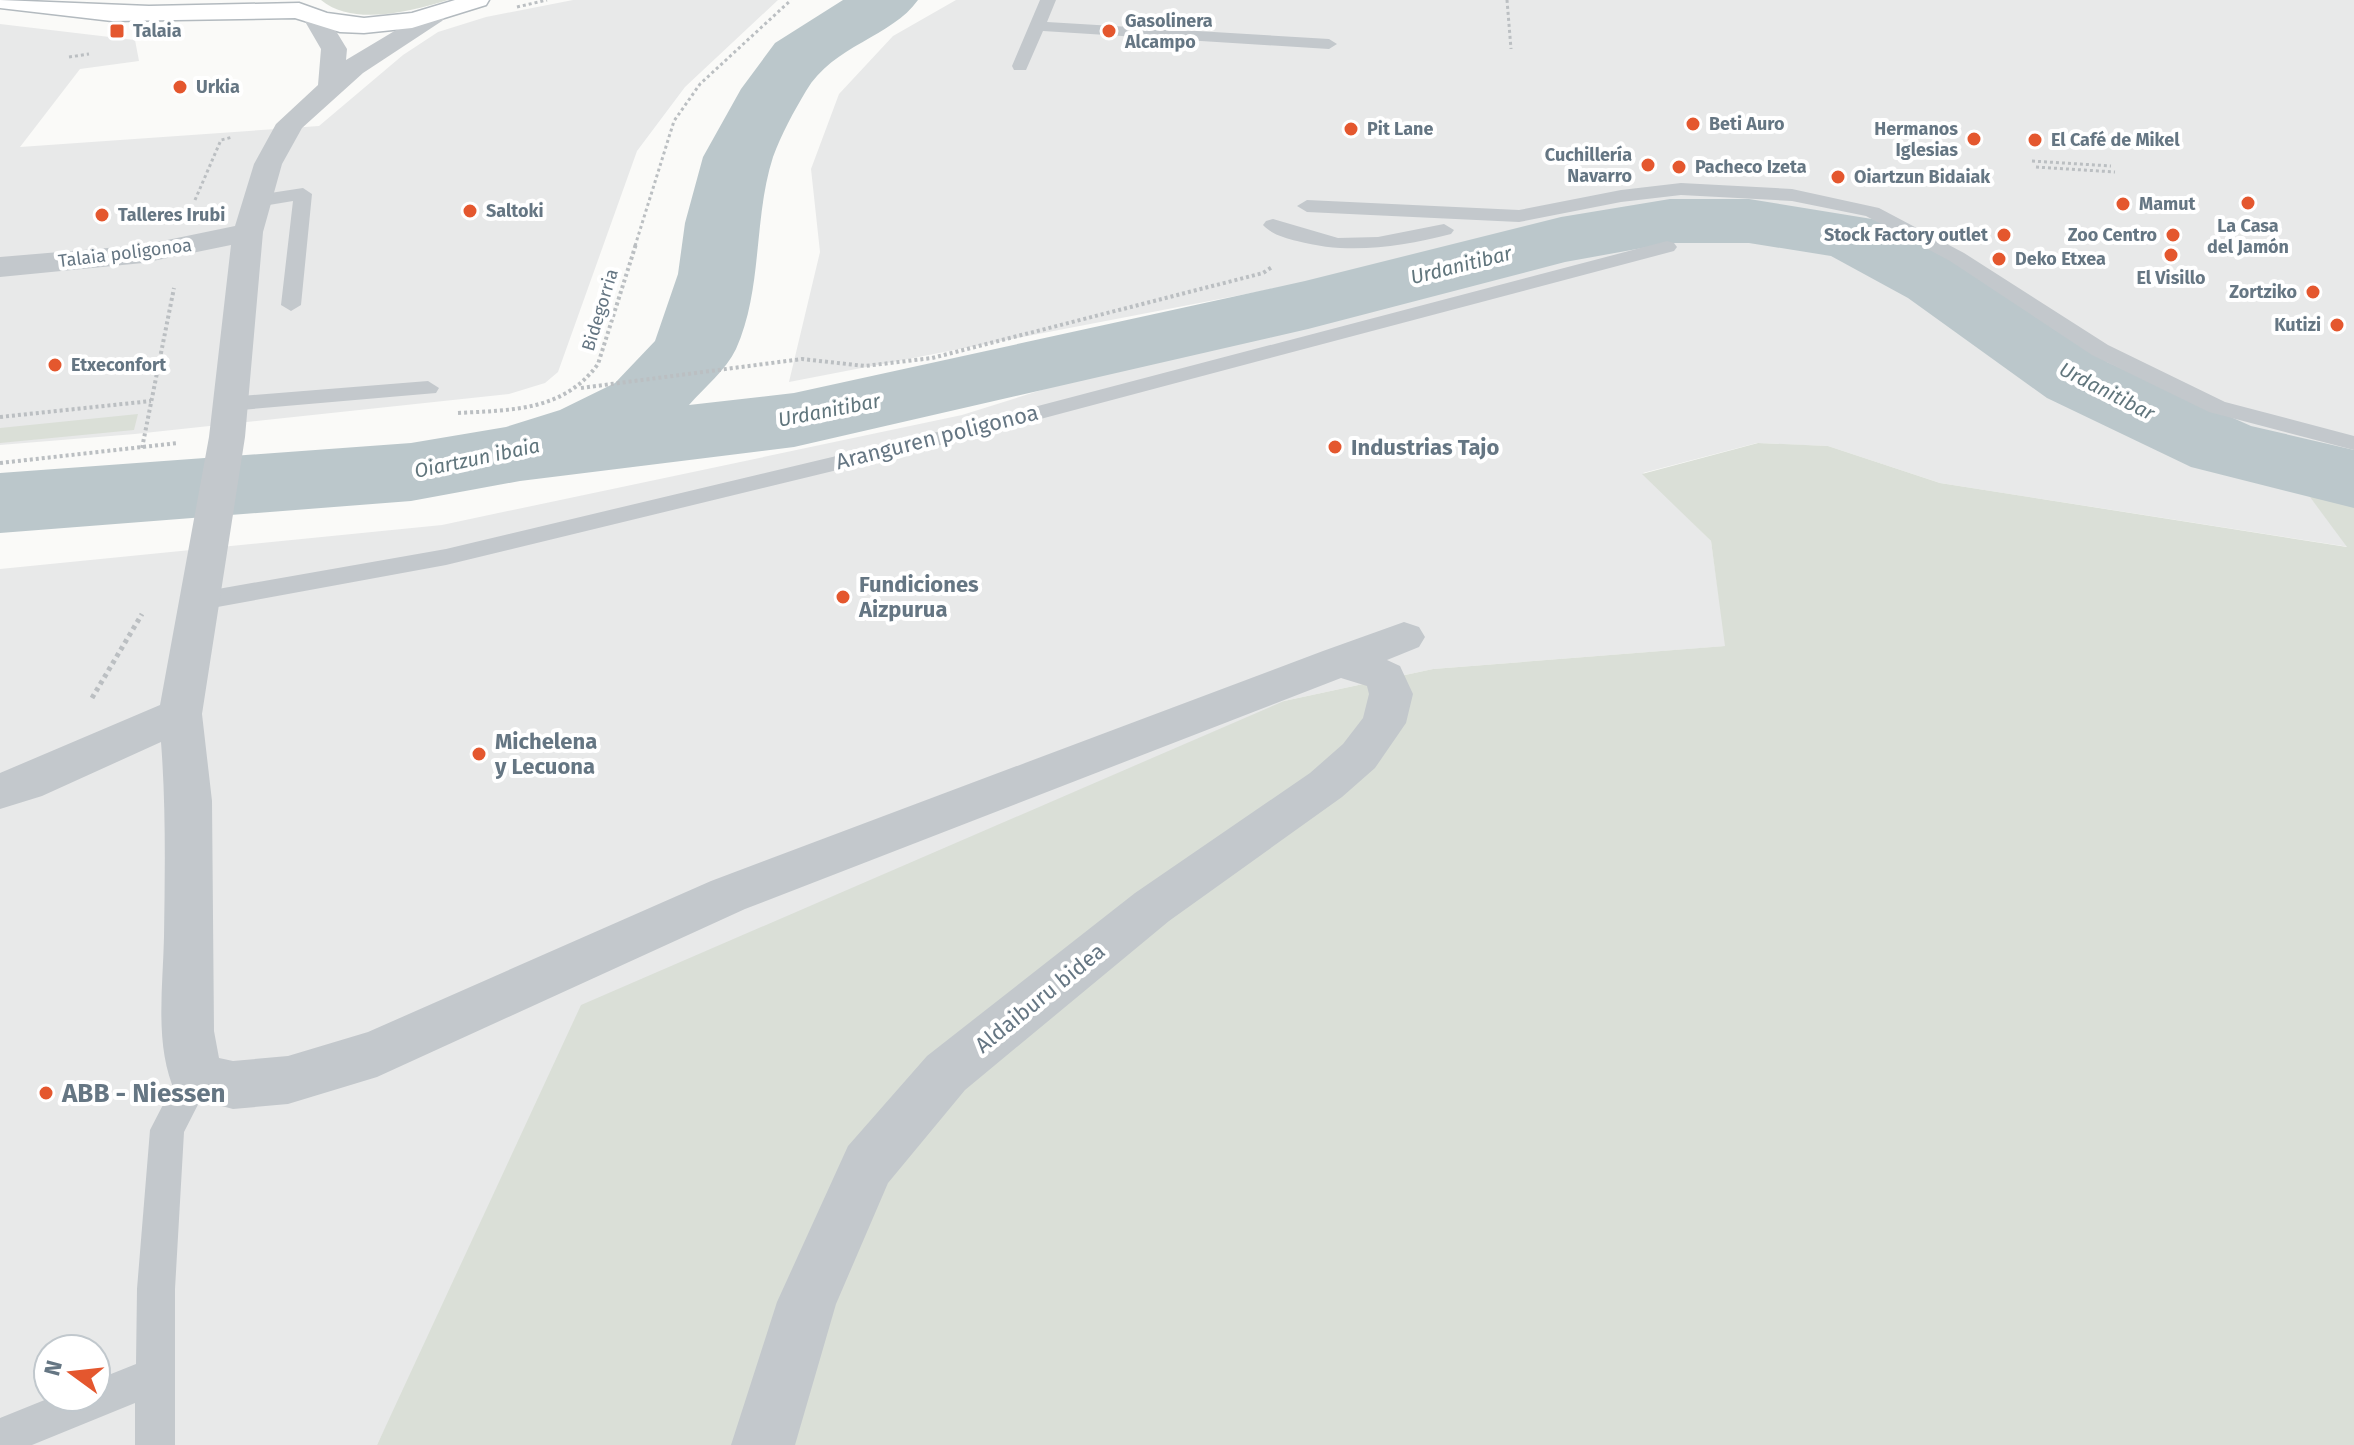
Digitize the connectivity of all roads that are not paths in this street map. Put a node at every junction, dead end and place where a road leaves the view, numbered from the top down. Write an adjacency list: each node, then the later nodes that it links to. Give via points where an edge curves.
1 (491, 0): 4 (main road)
2 (1048, 0): 7 (lane)
3 (0, 1): 5 (main road, via 149,16)
4 (469, 3): 6 (main road)
5 (303, 9): 6 (main road, via 369,24); 10 (street, via 334,49)
6 (433, 16): 10 (street)
7 (1037, 26): 8 (lane); 9 (lane)
8 (1329, 44)
9 (1020, 66)
10 (331, 86): 11 (street, via 276,144)
11 (257, 201): 15 (street); 18 (lane, via 303,194)
12 (1307, 206): 21 (lane, via 1519,216 1681,189 1792,195 1872,212 1957,257 2100,350 2217,407)
13 (1273, 225): 14 (lane, via 1316,242 1356,247)
14 (1444, 230)
15 (248, 232): 17 (street, Talaia poligonoa, via 143,254); 20 (street)
16 (1667, 247): 22 (lane, Aranguren poligonoa, via 961,433 476,550)
17 (0, 267)
18 (291, 305)
19 (428, 388): 20 (lane)
20 (229, 404): 22 (street)
21 (2354, 443)
22 (201, 601): 25 (street)
23 (1404, 637): 24 (street)
24 (1338, 662): 27 (street, via 728,895 377,1053 288,1080 233,1085); 31 (street, Aldaiburu bidea, via 1385,677 1391,694 1384,723 1359,756 1152,907 946,1073 868,1165 807,1302)
25 (180, 714): 26 (street); 27 (street, via 189,801 188,1031)
26 (0, 791)
27 (195, 1077): 28 (lane, via 167,1130 156,1289)
28 (157, 1375): 29 (lane); 30 (lane)
29 (0, 1438)
30 (155, 1445)
31 (763, 1445)

